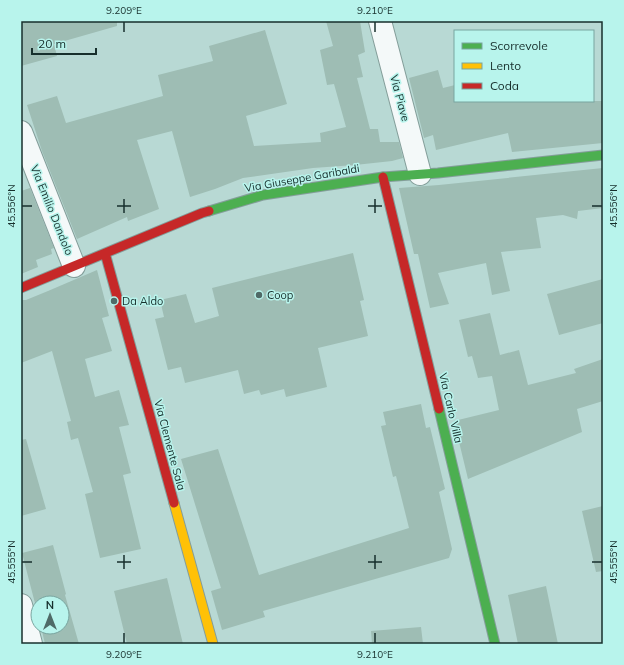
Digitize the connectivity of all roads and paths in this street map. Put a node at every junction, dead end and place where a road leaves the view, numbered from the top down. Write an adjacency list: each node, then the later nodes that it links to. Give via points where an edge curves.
1 (380, 21): 4 (street, Via Piave)
2 (21, 132): 7 (street, Via Emilio Dandolo)
3 (603, 155): 4 (street, Via Giuseppe Garibaldi)
4 (420, 174): 5 (street, Via Giuseppe Garibaldi)
5 (383, 177): 6 (street, Via Giuseppe Garibaldi, via 263,195 202,212); 12 (street, Via Carlo Villa)
6 (105, 253): 7 (street, Via Giuseppe Garibaldi); 11 (street, Via Clemente Sala)
7 (74, 266): 8 (street, Via Giuseppe Garibaldi)
8 (21, 288)
9 (21, 605): 10 (street)
10 (32, 644)
11 (213, 644)
12 (495, 644)

